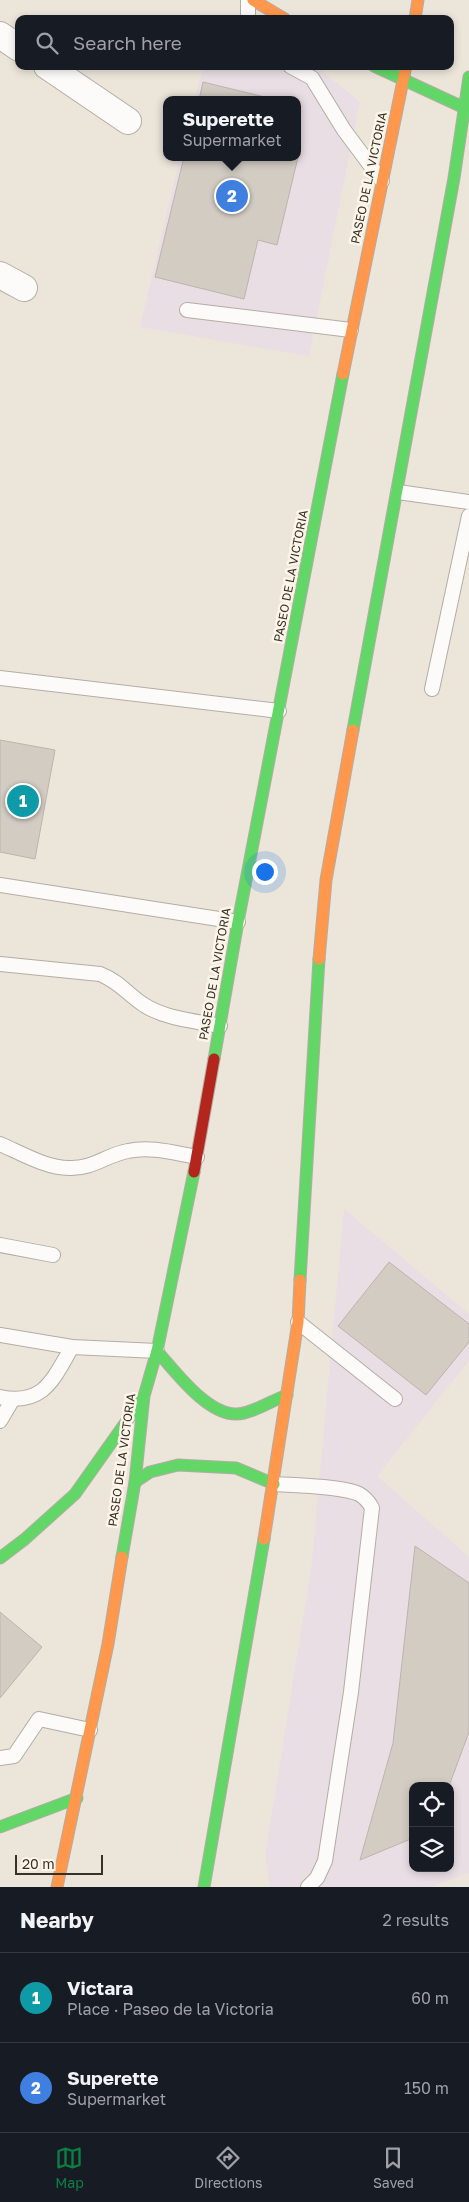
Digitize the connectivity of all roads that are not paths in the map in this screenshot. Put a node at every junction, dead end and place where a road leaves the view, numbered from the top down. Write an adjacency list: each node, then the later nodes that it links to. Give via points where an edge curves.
1 (248, 0): 4 (lane)
2 (253, 0): 5 (main road)
3 (418, 0): 6 (main road)
4 (248, 15)
5 (278, 15)
6 (416, 15)
7 (0, 35): 8 (street)
8 (15, 45)
9 (53, 70): 16 (street)
10 (297, 70): 17 (lane, via 312,78 344,130)
11 (382, 70): 14 (main road)
12 (405, 70): 14 (main road, PASEO DE LA VICTORIA)
13 (469, 77): 15 (main road)
14 (403, 80): 15 (main road); 17 (main road, PASEO DE LA VICTORIA)
15 (466, 109): 22 (main road)
16 (128, 121)
17 (383, 182): 21 (main road, PASEO DE LA VICTORIA)
18 (0, 275): 19 (street)
19 (24, 288)
20 (187, 310): 21 (lane)
21 (351, 330): 27 (main road, PASEO DE LA VICTORIA)
22 (398, 492): 23 (lane); 36 (main road, via 326,880 315,1014)
23 (469, 502)
24 (469, 516): 26 (lane)
25 (0, 678): 27 (lane)
26 (432, 689)
27 (279, 711): 29 (main road, PASEO DE LA VICTORIA)
28 (0, 884): 29 (lane)
29 (238, 922): 31 (main road, PASEO DE LA VICTORIA)
30 (0, 964): 31 (lane, via 100,974 114,980 156,1011)
31 (220, 1026): 33 (main road, PASEO DE LA VICTORIA)
32 (0, 1144): 33 (lane, via 66,1168 91,1166 128,1150 155,1149)
33 (197, 1157): 39 (main road, PASEO DE LA VICTORIA)
34 (0, 1245): 35 (lane)
35 (53, 1255)
36 (298, 1322): 40 (main road); 43 (lane)
37 (0, 1335): 38 (lane)
38 (72, 1346): 39 (lane); 42 (lane, via 50,1385 30,1397)
39 (157, 1351): 40 (main road, via 196,1393 215,1408 237,1414); 41 (main road, PASEO DE LA VICTORIA)
40 (287, 1395): 46 (main road)
41 (144, 1396): 45 (main road, PASEO DE LA VICTORIA); 47 (main road, via 74,1494)
42 (6, 1398): 44 (lane)
43 (395, 1399)
44 (0, 1421)
45 (136, 1482): 46 (main road, via 150,1472 178,1465 236,1468); 48 (main road, PASEO DE LA VICTORIA)
46 (274, 1484): 53 (main road); 54 (lane, via 358,1494 367,1499 372,1508 351,1692 325,1861 317,1878)
47 (0, 1558)
48 (90, 1730): 49 (lane, via 39,1719 14,1756); 50 (main road, PASEO DE LA VICTORIA)
49 (0, 1758)
50 (77, 1798): 51 (main road); 52 (main road, PASEO DE LA VICTORIA)
51 (0, 1827)
52 (57, 1887)
53 (204, 1887)
54 (308, 1887)

